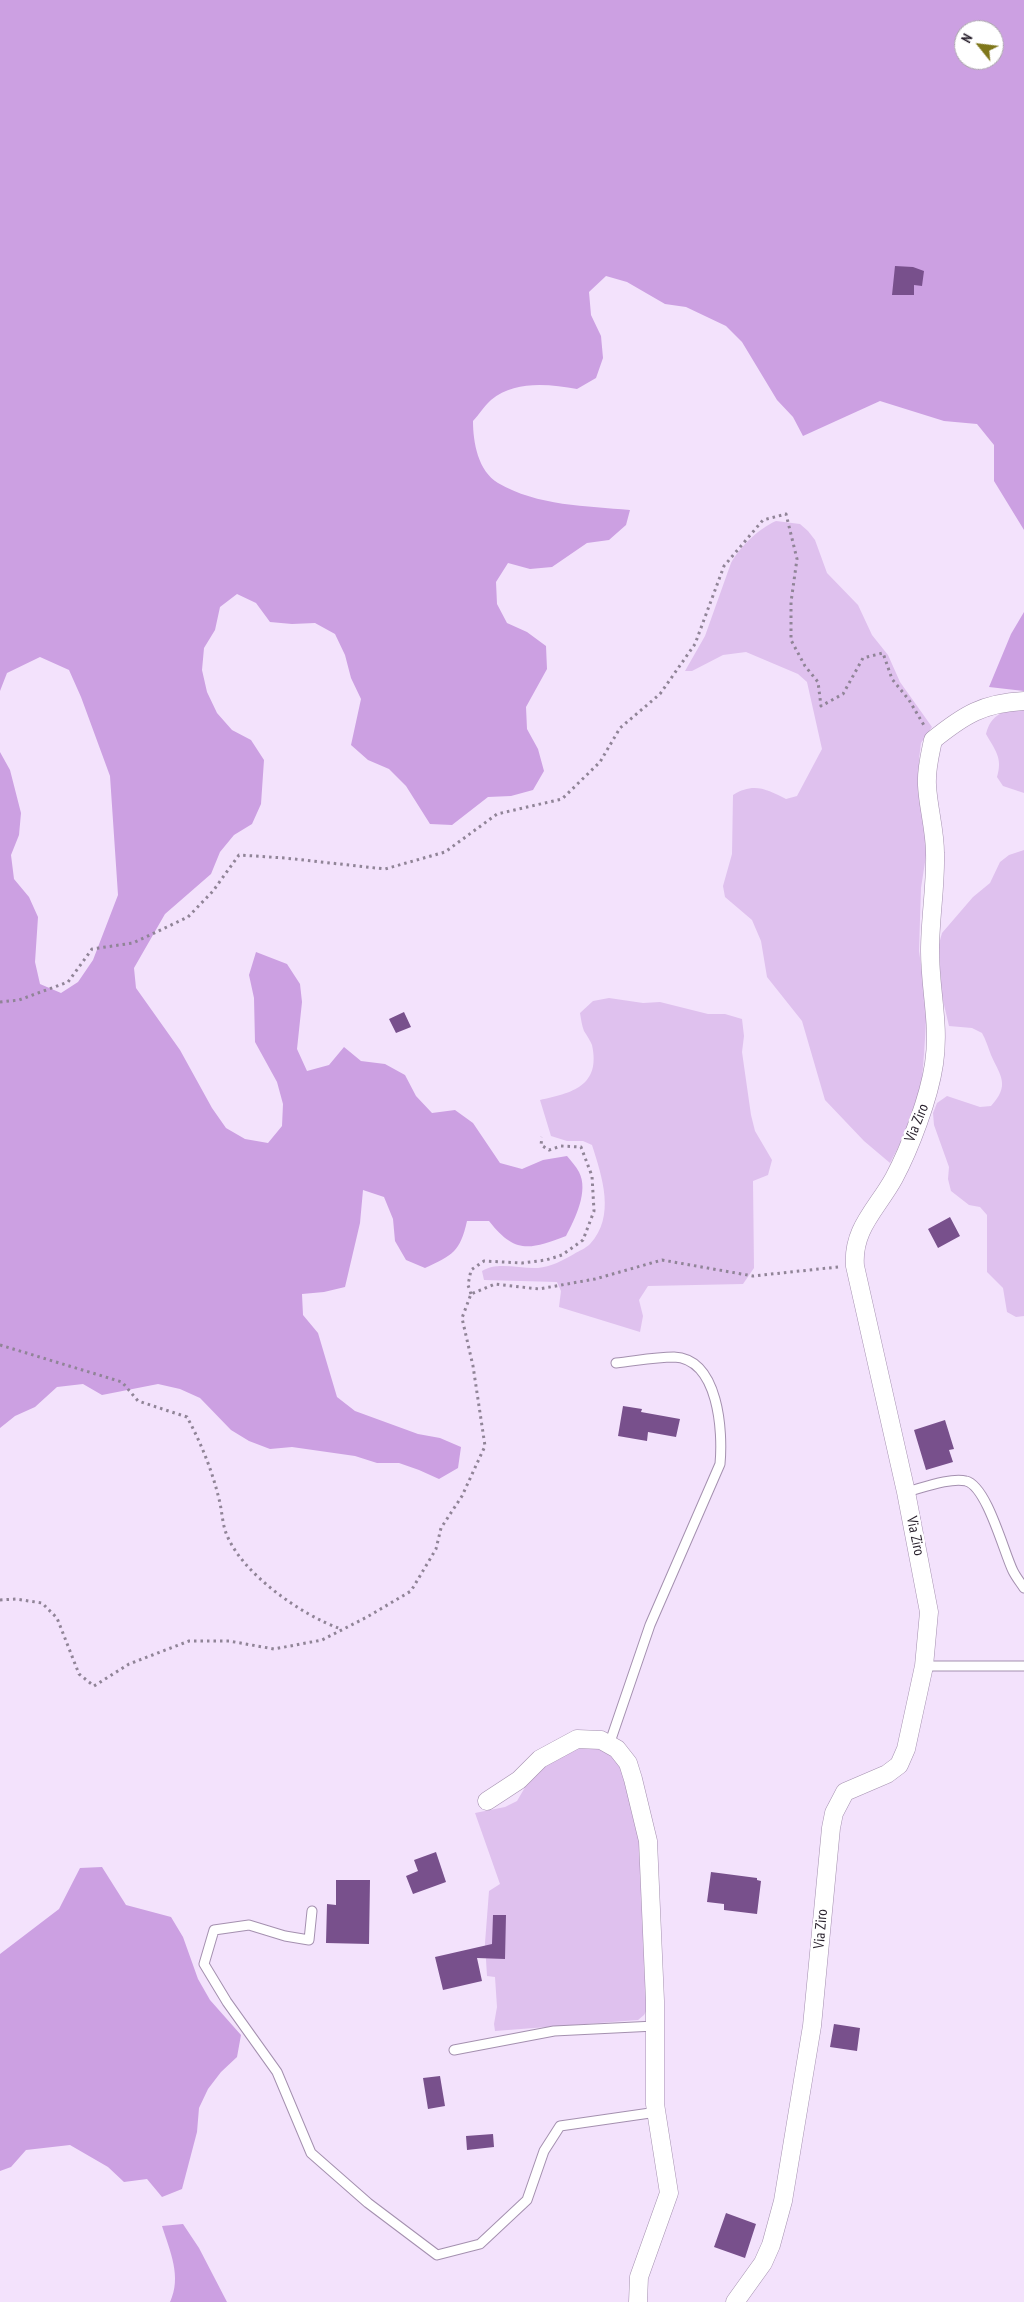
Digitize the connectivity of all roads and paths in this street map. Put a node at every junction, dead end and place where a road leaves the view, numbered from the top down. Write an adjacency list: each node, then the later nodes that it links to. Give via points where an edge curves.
1 (1024, 701): 2 (street, via 972,712)
2 (933, 740): 3 (path, via 892,679 884,653 863,658 843,694 821,706 818,682 791,640 790,602 797,559 786,514 763,520 724,566 696,644 660,694 620,728 600,762 562,799 497,814 445,852 385,869 239,855 213,891 188,917 133,943 92,950 68,982 19,1000); 5 (street, Via Ziro, via 927,786 935,854 930,949 930,981 937,1024 934,1064 928,1095 894,1178 858,1234)
3 (0, 1002)
4 (542, 1136): 6 (path, via 541,1145 549,1150 561,1146 581,1147 592,1176 594,1211 583,1240 562,1255 546,1260 522,1263 484,1261 471,1270)
5 (855, 1266): 6 (path, via 753,1276 662,1260 595,1279 539,1289 495,1284); 9 (street, Via Ziro)
6 (470, 1294): 12 (path, via 462,1318 485,1446 462,1496 441,1528 436,1549 411,1591)
7 (0, 1345): 12 (path, via 122,1382 138,1401 187,1417 200,1442 219,1499 226,1533 249,1570 300,1609)
8 (616, 1363): 15 (lane, via 676,1357 690,1363 703,1373 715,1395 722,1444 720,1464 650,1625)
9 (906, 1492): 10 (lane, via 955,1480 975,1485); 13 (street, Via Ziro, via 929,1612)
10 (1024, 1588)
11 (0, 1600): 12 (path, via 16,1599 42,1604 57,1618 78,1674 94,1686 129,1664 189,1640 229,1641 274,1649 322,1640)
12 (341, 1630)
13 (924, 1666): 14 (lane); 22 (street, Via Ziro, via 906,1749 899,1765 845,1792 834,1813 812,2026 783,2201 763,2264)
14 (1024, 1666)
15 (609, 1745): 16 (street, via 600,1740 577,1739 563,1745); 18 (street, via 617,1749 628,1763 648,1841)
16 (487, 1801)
17 (312, 1911): 20 (lane, via 309,1940 249,1925 214,1930 204,1964 277,2072 311,2153 368,2203 437,2255 480,2244 527,2200 544,2151 560,2126)
18 (655, 2026): 19 (lane, via 554,2031); 20 (street)
19 (454, 2050)
20 (657, 2112): 21 (street, via 669,2193 639,2277)
21 (638, 2302)
22 (735, 2302)

